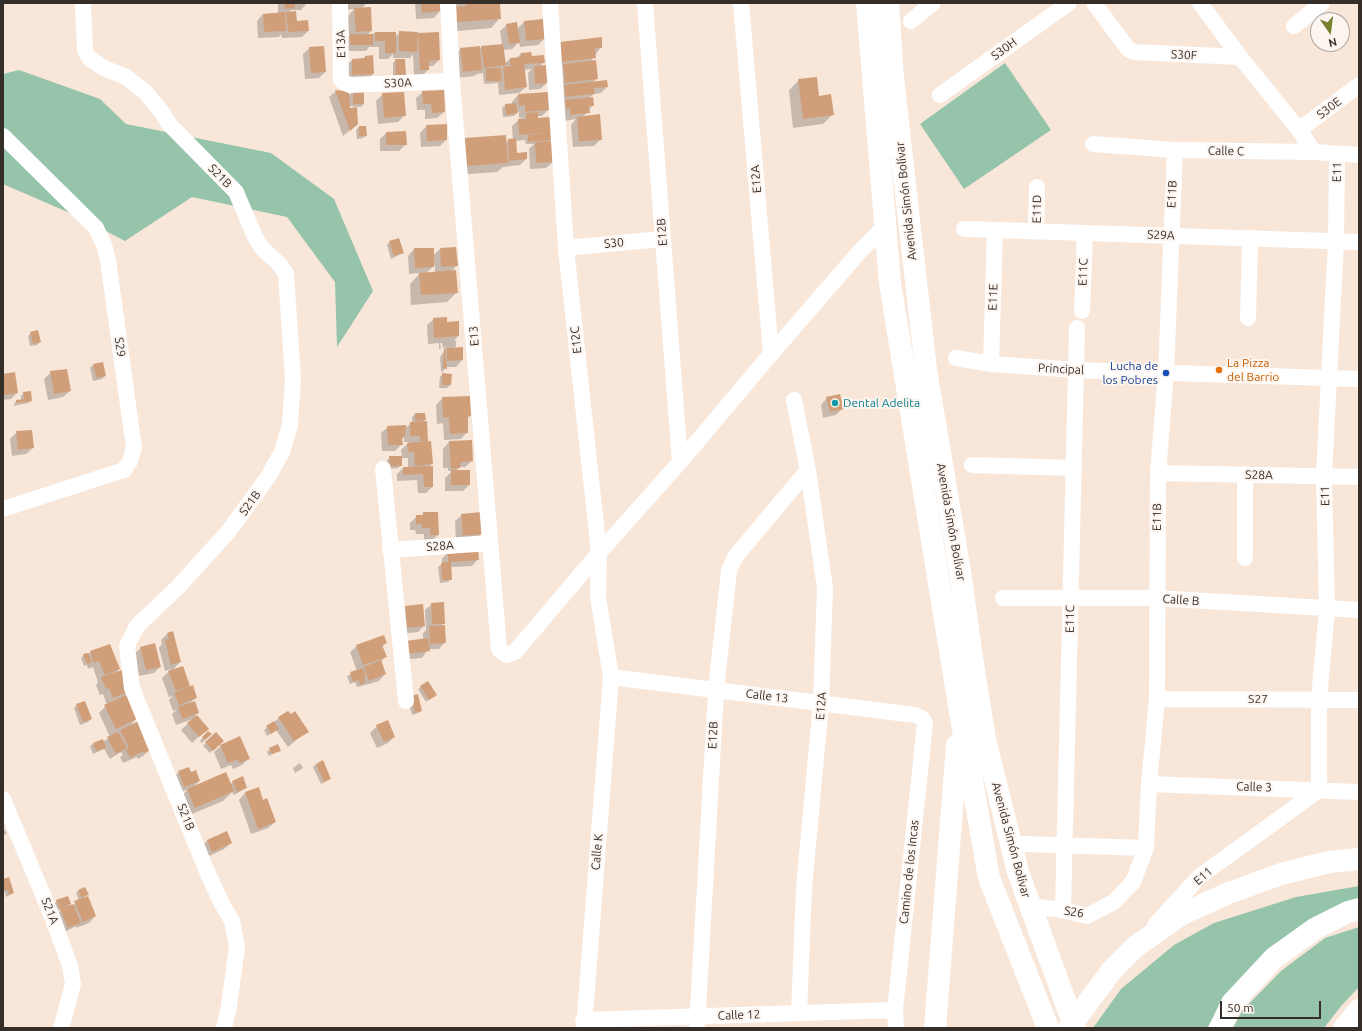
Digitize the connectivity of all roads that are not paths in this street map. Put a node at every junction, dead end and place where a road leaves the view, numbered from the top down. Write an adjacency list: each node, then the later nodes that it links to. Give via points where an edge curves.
1 (83, 3): 100 (street, S21B, via 86,50 89,58 104,68 126,77 145,92 170,124 236,192 255,237 286,274 293,379 290,425 282,452 268,477 228,532 178,587 137,626 127,646 132,688 208,874 232,921 236,947)
2 (340, 3): 18 (street, E13A, via 341,80)
3 (448, 3): 17 (street, E13)
4 (550, 3): 39 (street, E12C)
5 (645, 3): 36 (street, E12B)
6 (741, 3): 43 (street, E12A)
7 (867, 3): 29 (main road, Avenida Simón Bolívar)
8 (888, 3): 92 (main road, Avenida Simón Bolívar, via 894,86 928,385 986,739 1018,872)
9 (933, 3): 14 (street)
10 (1068, 3): 20 (street, S30H)
11 (1094, 3): 16 (street, S30F, via 1128,49 1134,52)
12 (1200, 3): 16 (street)
13 (1322, 3): 15 (street)
14 (911, 21)
15 (1294, 26)
16 (1240, 57): 21 (street)
17 (452, 81): 18 (street, S30A, via 350,85); 61 (street, E13)
18 (345, 83)
19 (1359, 85): 21 (street, S30E)
20 (940, 95)
21 (1299, 130): 25 (street)
22 (3, 136): 60 (street, S29, via 96,228 104,245 134,448 124,470)
23 (1093, 144): 24 (street, Calle C)
24 (1175, 150): 25 (street, Calle C); 34 (street, E11B)
25 (1314, 152): 26 (street, Calle C)
26 (1337, 155): 27 (street, Calle C); 37 (street, E11)
27 (1359, 155)
28 (1037, 187): 32 (street, E11D)
29 (885, 226): 43 (street); 77 (main road, Avenida Simón Bolívar, via 890,283)
30 (964, 229): 31 (street, S29A)
31 (995, 230): 32 (street, S29A); 45 (street, E11E)
32 (1036, 230): 33 (street, S29A)
33 (1084, 233): 34 (street, S29A); 40 (street, E11C)
34 (1170, 235): 35 (street, S29A); 47 (street, E11B)
35 (1250, 238): 37 (street, S29A); 41 (street)
36 (662, 239): 39 (street, S30); 51 (street, E12B)
37 (1336, 241): 38 (street, S29A); 48 (street, E11)
38 (1359, 242)
39 (566, 248): 63 (street, E12C)
40 (1082, 310)
41 (1248, 318)
42 (1078, 328): 46 (street, E11C)
43 (771, 354): 51 (street)
44 (956, 358): 45 (street, Principal)
45 (991, 364): 46 (street, Principal)
46 (1077, 370): 47 (street, Principal); 53 (street, E11C)
47 (1166, 373): 48 (street, Principal); 56 (street, E11B)
48 (1330, 378): 49 (street, Principal); 58 (street, E11)
49 (1359, 379)
50 (794, 400): 55 (street, E12A)
51 (680, 462): 63 (street)
52 (972, 465): 53 (street)
53 (1074, 468): 67 (street, E11C)
54 (383, 469): 62 (street)
55 (808, 470): 71 (street, E12B, via 735,557 729,571); 76 (street, E12A, via 825,588)
56 (1158, 473): 57 (street, S28A); 66 (street, E11B)
57 (1245, 474): 58 (street, S28A); 64 (street)
58 (1324, 476): 59 (street, S28A); 68 (street, E11)
59 (1359, 477)
60 (3, 508)
61 (490, 543): 62 (street, S28A); 63 (street, E13, via 499,649 507,655 515,652)
62 (390, 550): 75 (street)
63 (598, 553): 70 (street, E12C, via 598,597)
64 (1245, 558)
65 (1003, 598): 67 (street, Calle B)
66 (1156, 598): 67 (street, Calle B); 68 (street, Calle B); 72 (street, E11B)
67 (1071, 599): 86 (street, E11C)
68 (1327, 609): 69 (street, Calle B); 73 (street, E11)
69 (1359, 610)
70 (611, 677): 71 (street, Calle 13); 98 (street, Calle K)
71 (716, 690): 76 (street, Calle 13); 97 (street, E12B)
72 (1157, 699): 73 (street, S27); 79 (street, E11B)
73 (1319, 699): 74 (street, S27); 81 (street, E11)
74 (1359, 700)
75 (406, 701)
76 (821, 703): 78 (street, Calle 13); 96 (street, E12A, via 804,888)
77 (960, 712): 102 (main road); 103 (main road, Avenida Simón Bolívar, via 989,878)
78 (922, 718): 94 (street, Camino de los Incas, via 925,723)
79 (1149, 784): 80 (street, Calle 3); 87 (street, E11B)
80 (1287, 788): 81 (street, Calle 3); 84 (street, via 1289,797)
81 (1319, 790): 82 (street, Calle 3); 84 (street, E11)
82 (1359, 792)
83 (3, 799): 99 (street, S21A, via 70,966 73,984)
84 (1281, 816): 93 (street, E11, via 1200,876)
85 (1024, 844): 86 (street)
86 (1065, 845): 87 (street); 91 (street, E11C)
87 (1146, 848): 89 (street, E11B)
88 (1359, 859): 93 (main road, via 1329,862 1281,874 1229,893 1182,914)
89 (1133, 882): 91 (street, S26, via 1114,902 1087,916)
90 (1359, 909): 106 (main road, via 1316,928 1274,958 1232,1003)
91 (1063, 910): 92 (street, S26)
92 (1031, 913): 105 (main road, Avenida Simón Bolívar)
93 (1135, 947): 104 (main road, via 1112,970)
94 (895, 1010): 96 (street, Calle 12); 101 (street, Camino de los Incas)
95 (1359, 1010): 107 (main road)
96 (799, 1013): 97 (street, Calle 12)
97 (697, 1022): 98 (street, Calle 12)
98 (584, 1024)
99 (61, 1028)
100 (224, 1028)
101 (896, 1028)
102 (935, 1028)
103 (1048, 1028)
104 (1069, 1028)
105 (1075, 1028)
106 (1220, 1028)
107 (1344, 1028)

